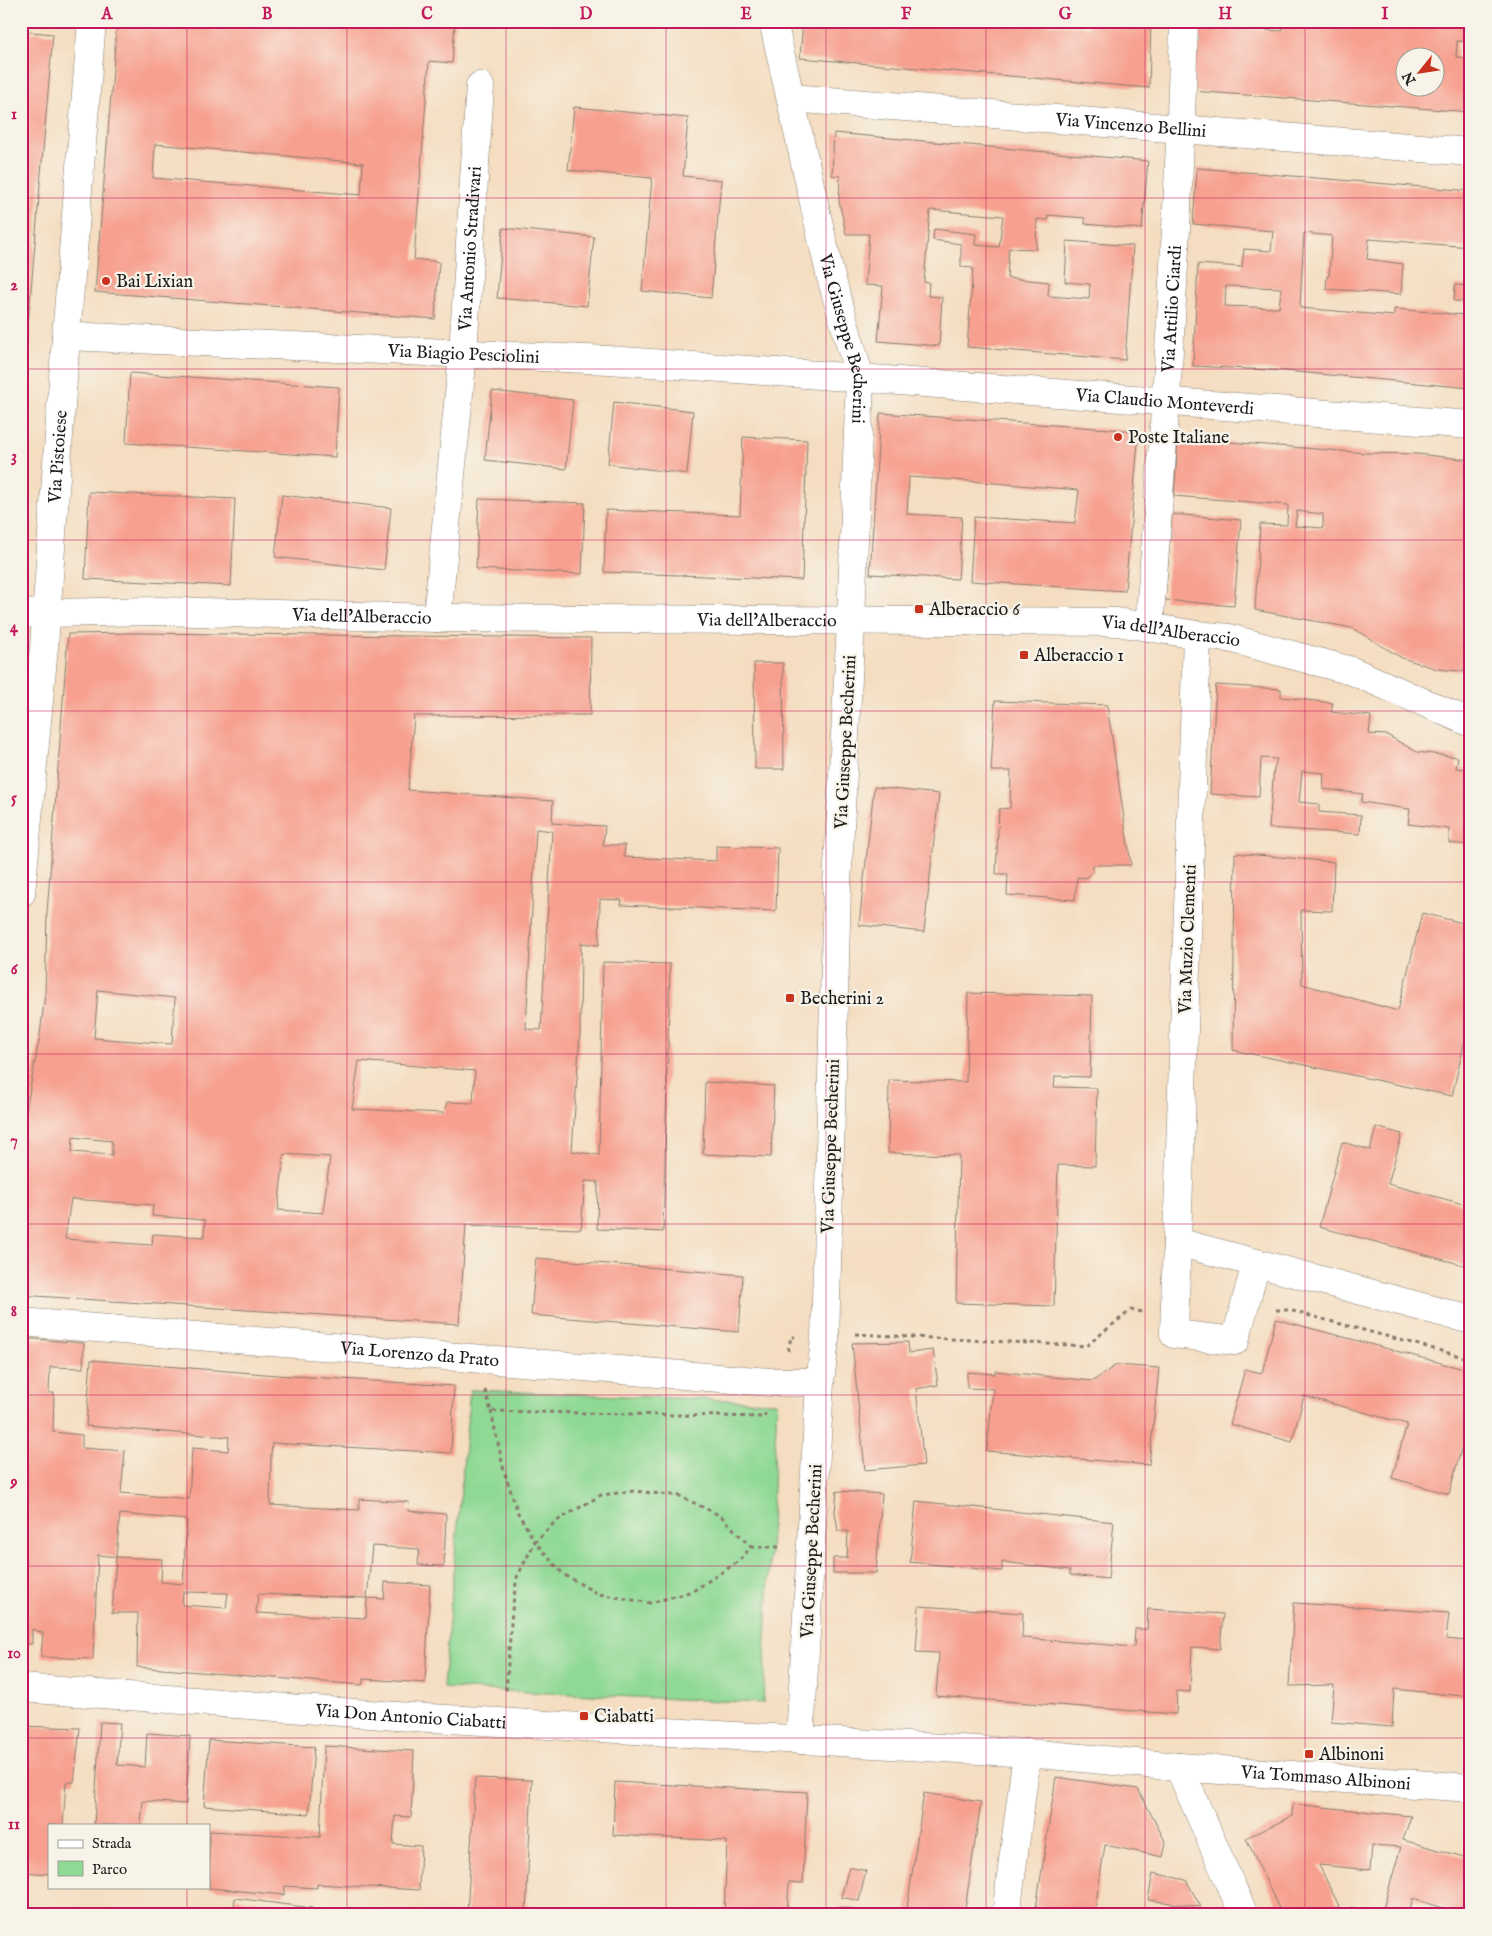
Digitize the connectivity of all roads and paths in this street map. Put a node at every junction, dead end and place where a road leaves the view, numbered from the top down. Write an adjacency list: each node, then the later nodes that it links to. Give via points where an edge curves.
1 (92, 21): 8 (street, Via Pistoiese)
2 (773, 21): 5 (street, Via Giuseppe Becherini)
3 (1184, 21): 6 (street, Via Attilio Ciardi)
4 (480, 86): 9 (street, Via Antonio Stradivari)
5 (791, 98): 6 (street, Via Vincenzo Bellini); 10 (street, Via Giuseppe Becherini, via 830,274)
6 (1181, 129): 7 (street, Via Vincenzo Bellini); 11 (street, Via Attilio Ciardi)
7 (1471, 152)
8 (66, 336): 9 (street, Via Biagio Pesciolini); 13 (street, Via Pistoiese)
9 (463, 353): 10 (street, Via Biagio Pesciolini); 14 (street, Via Antonio Stradivari)
10 (860, 378): 11 (street, Via Claudio Monteverdi); 15 (street, Via Giuseppe Becherini)
11 (1167, 401): 12 (street, Via Claudio Monteverdi); 16 (street, Via Attilio Ciardi)
12 (1471, 425)
13 (34, 613): 14 (street, Via dell'Alberaccio, via 157,611); 19 (street, Via Pistoiese)
14 (437, 618): 15 (street, Via dell'Alberaccio)
15 (851, 622): 16 (street, Via dell'Alberaccio, via 1117,622); 24 (street, Via Giuseppe Becherini, via 837,886 825,1340)
16 (1149, 627): 17 (street, Via dell'Alberaccio)
17 (1197, 635): 18 (street, Via dell'Alberaccio, via 1229,638 1352,671); 20 (street, Via Muzio Clementi)
18 (1471, 723)
19 (21, 893)
20 (1177, 1242): 21 (street); 21 (street, Via Muzio Clementi, via 1174,1334 1235,1341)
21 (1256, 1264): 22 (street)
22 (1471, 1320)
23 (21, 1322): 24 (street, Via Lorenzo da Prato, via 770,1382)
24 (820, 1382): 29 (street, Via Giuseppe Becherini)
25 (492, 1412): 26 (path, via 504,1471 518,1513)
26 (535, 1542): 26 (path, via 563,1574 598,1594 650,1603 693,1591 739,1561 751,1547 721,1516 680,1496 634,1491 601,1494 555,1522); 28 (path, via 517,1577)
27 (21, 1688): 28 (street, Via Don Antonio Ciabatti)
28 (503, 1723): 29 (street, Via Don Antonio Ciabatti)
29 (800, 1740): 30 (street)
30 (1027, 1753): 31 (street); 33 (street)
31 (1180, 1767): 32 (street, Via Tommaso Albinoni); 34 (street)
32 (1471, 1788)
33 (1006, 1915)
34 (1244, 1915)

